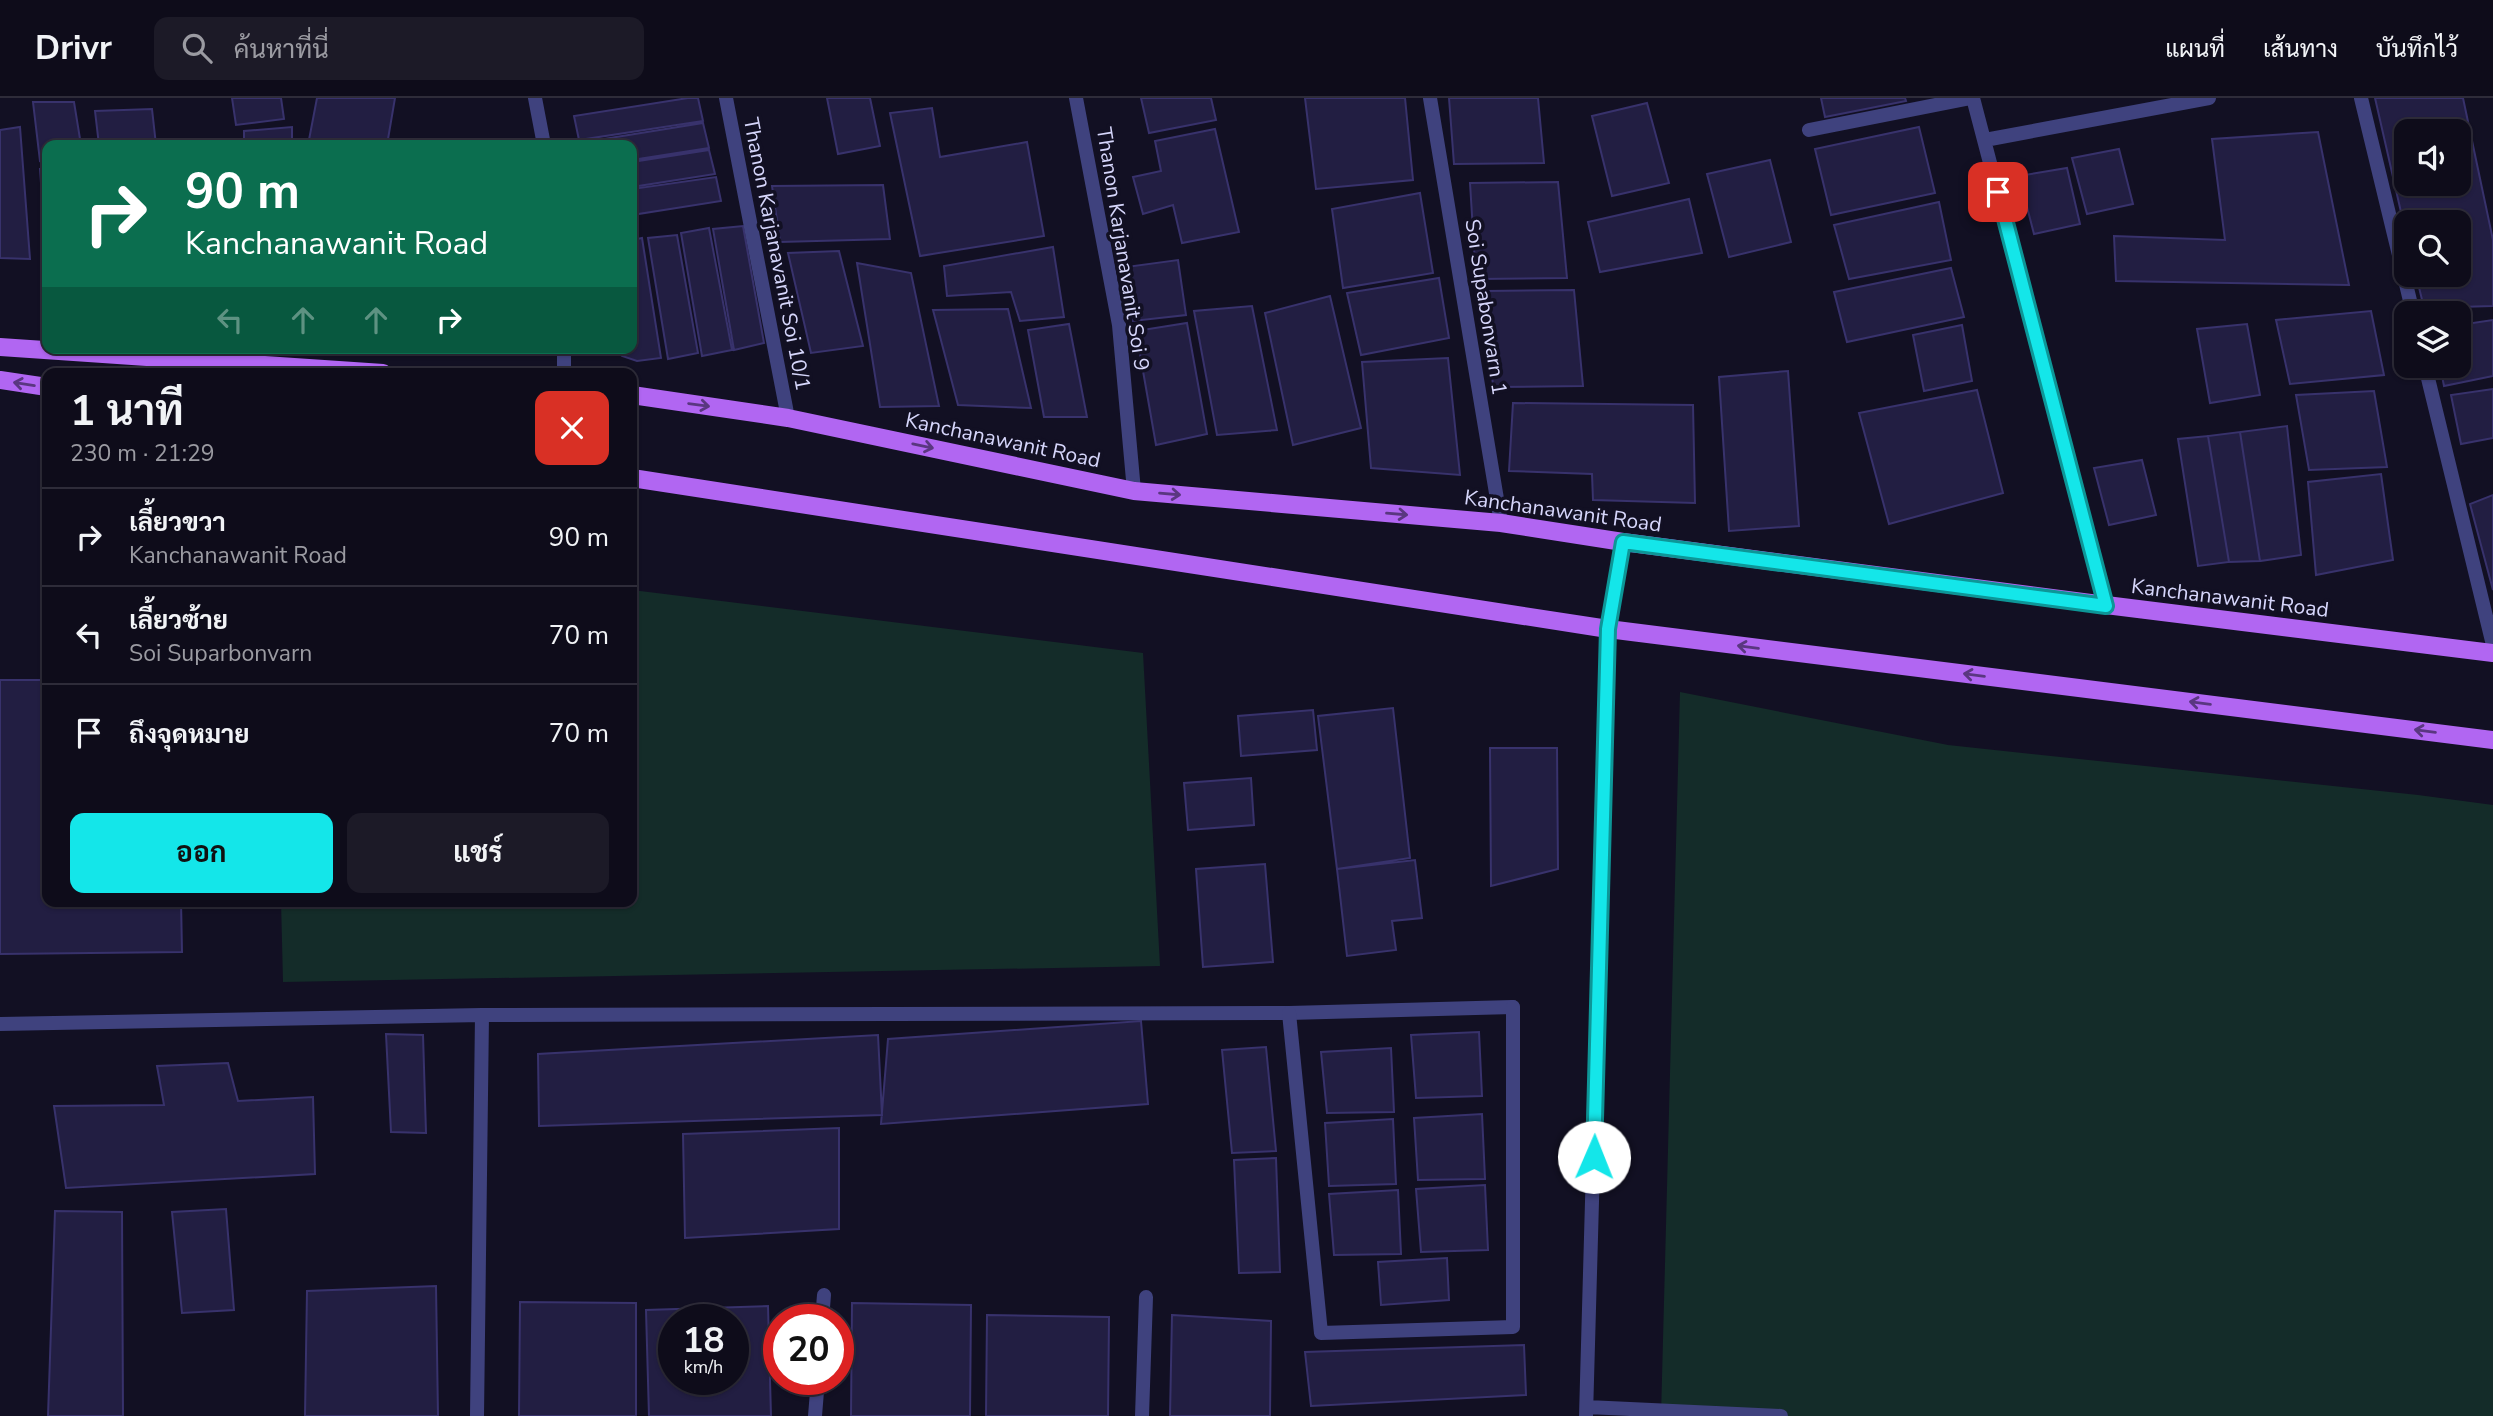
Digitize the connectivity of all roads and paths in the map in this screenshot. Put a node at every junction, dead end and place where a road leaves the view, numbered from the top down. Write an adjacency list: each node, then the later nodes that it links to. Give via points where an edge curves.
1 (535, 98): 9 (street)
2 (726, 98): 20 (street, Thanon Karjanavanit Soi 10/1)
3 (1076, 98): 22 (street, Thanon Karjanavanit Soi 9, via 1119,325)
4 (1430, 98): 23 (street, Soi Supabonvarn 1)
5 (1972, 98): 8 (street); 10 (street)
6 (2209, 98): 10 (street)
7 (2361, 98): 11 (street)
8 (1809, 130)
9 (543, 140)
10 (1985, 140): 25 (street)
11 (2410, 301)
12 (0, 347): 13 (main road)
13 (42, 350)
14 (103, 354): 15 (main road)
15 (309, 368)
16 (2429, 378): 27 (street)
17 (0, 380): 18 (main road, one-way to 17)
18 (42, 386)
19 (637, 396): 20 (main road, Kanchanawanit Road, one-way to 20)
20 (788, 418): 22 (main road, Kanchanawanit Road, one-way to 22)
21 (637, 479): 26 (main road)
22 (1134, 491): 23 (main road, Kanchanawanit Road, one-way to 23)
23 (1501, 523): 24 (main road, Kanchanawanit Road)
24 (1623, 542): 25 (main road, Kanchanawanit Road); 26 (street)
25 (2106, 606): 28 (main road, Kanchanawanit Road)
26 (1608, 629): 29 (main road, one-way to 26); 37 (street)
27 (2493, 645)
28 (2493, 653)
29 (2493, 740)
30 (1289, 1013): 30 (street, via 1321,1333 1513,1327 1513,1007); 31 (street)
31 (482, 1015): 32 (street); 38 (street)
32 (0, 1024)
33 (824, 1295): 35 (street)
34 (1146, 1297): 40 (street)
35 (823, 1304)
36 (817, 1395): 39 (street)
37 (1587, 1411): 41 (street)
38 (477, 1416)
39 (815, 1416)
40 (1142, 1416)
41 (1781, 1416)

